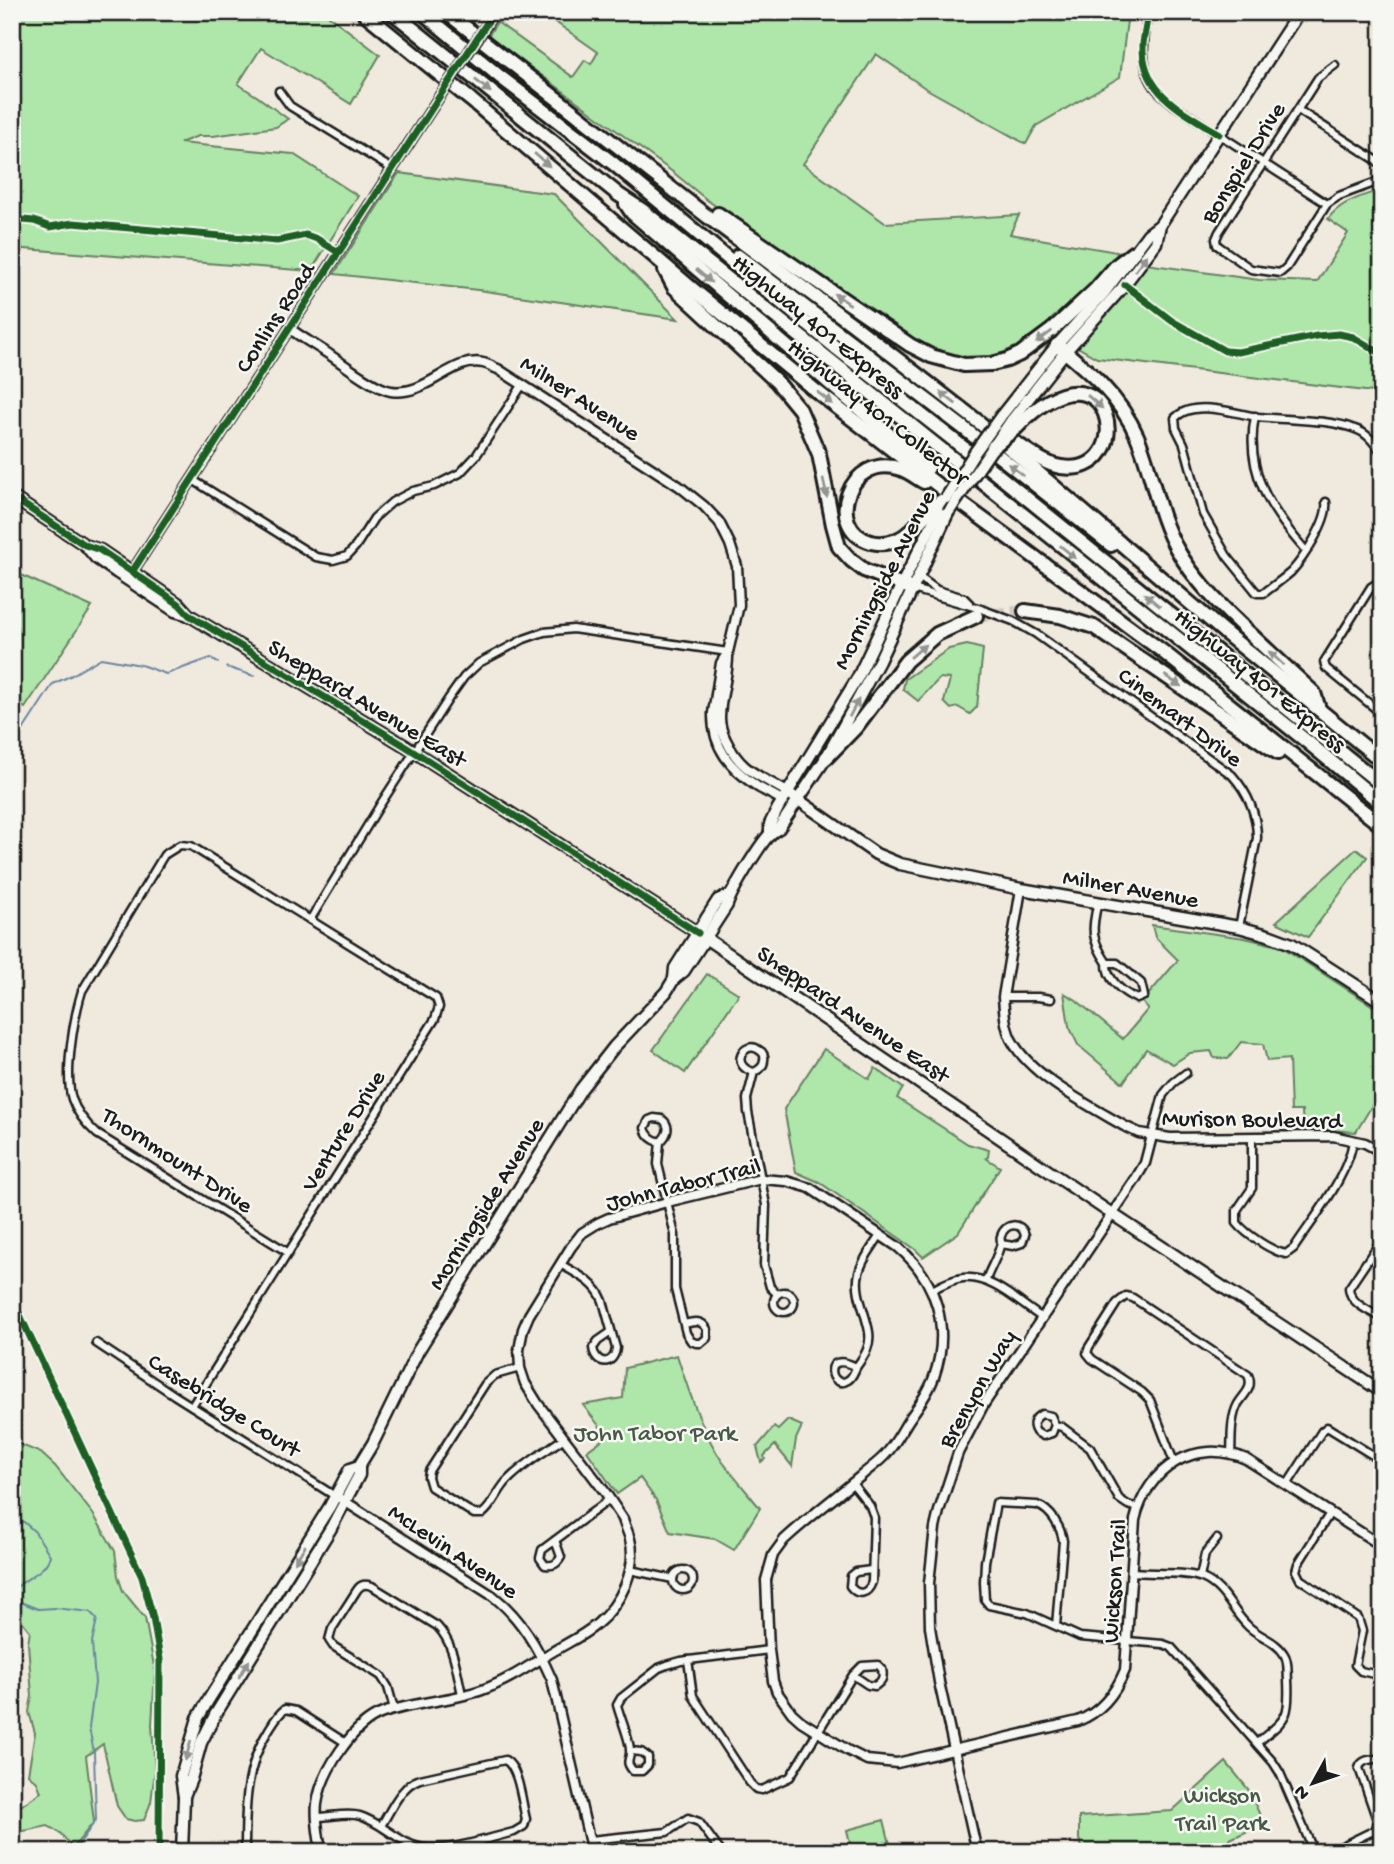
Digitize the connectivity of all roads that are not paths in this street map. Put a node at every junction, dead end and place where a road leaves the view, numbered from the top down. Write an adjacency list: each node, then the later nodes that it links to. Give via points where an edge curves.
1 (363, 12): 22 (highway, Highway 401 Collector, one-way to 22)
2 (392, 12): 18 (highway, Highway 401 Express, one-way to 18)
3 (422, 12): 13 (highway, Highway 401 Express)
4 (446, 12): 17 (highway, Highway 401 Collector)
5 (494, 12): 15 (street, Conlins Road, bridge)
6 (1148, 12): 11 (street, via 1144,59 1156,89)
7 (1299, 12): 11 (main road, Morningside Avenue)
8 (1335, 65): 10 (street, Bonspiel Drive, via 1318,78)
9 (279, 91): 15 (street, via 290,106)
10 (1298, 110): 12 (street, Bonspiel Drive); 14 (street)
11 (1220, 134): 12 (street); 20 (main road, Morningside Avenue)
12 (1264, 163): 19 (street); 19 (street, Bonspiel Drive, via 1216,237 1216,245 1251,269 1280,273)
13 (614, 164): 41 (highway, one-way to 13); 48 (highway, Highway 401 Express, one-way to 13)
14 (1382, 167)
15 (392, 169): 23 (street, Conlins Road)
16 (1382, 180): 19 (street)
17 (670, 186): 21 (highway, one-way to 17, via 1020,354 992,364 964,365 911,345); 28 (highway, Highway 401 Collector, one-way to 17)
18 (619, 195): 34 (highway, one-way to 34, via 632,213 943,480); 51 (highway, Highway 401 Express, one-way to 51)
19 (1327, 204)
20 (1160, 225): 21 (main road, Morningside Avenue); 24 (main road, Morningside Avenue, one-way to 20, via 1125,285 1156,243)
21 (1134, 252): 24 (main road, Morningside Avenue)
22 (659, 261): 34 (highway, Highway 401 Collector, one-way to 34); 38 (highway, one-way to 38, via 674,287 777,382 800,410 819,454 839,547 864,570)
23 (289, 328): 25 (street, Milner Avenue, via 389,391 421,388 449,371 480,362); 31 (street, Conlins Road)
24 (1061, 349): 27 (main road, Morningside Avenue); 43 (highway, one-way to 24, via 1314,693 1220,605 1187,567 1169,534 1128,418 1107,389)
25 (523, 384): 31 (street, via 460,473 392,502 374,518 347,556 333,560 316,557); 42 (street, Milner Avenue, via 679,486 719,522 737,566 739,605)
26 (1255, 416): 30 (street, via 1354,428); 35 (street, via 1252,447 1262,491); 35 (street, via 1192,409 1175,418 1203,514 1227,556 1261,594 1290,572)
27 (1010, 421): 28 (highway, one-way to 28, via 1069,392 1099,403 1108,434 1104,449 1087,464 1059,467); 29 (highway, bridge); 34 (main road, Morningside Avenue, bridge, via 975,452)
28 (980, 423): 41 (highway, Highway 401 Collector)
29 (993, 447): 34 (main road, Morningside Avenue, bridge)
30 (1382, 454)
31 (193, 480): 36 (street, Conlins Road)
32 (12, 497): 36 (main road, Sheppard Avenue East, via 100,550)
33 (1326, 502): 35 (street, via 1324,519)
34 (944, 504): 34 (highway, via 900,539 876,543 853,530 846,500 851,485 864,472 883,466 901,469 936,489); 38 (main road, Morningside Avenue); 38 (main road, Morningside Avenue); 52 (highway, Highway 401 Collector, via 1162,652)
35 (1306, 551)
36 (130, 576): 45 (main road, Sheppard Avenue East)
37 (1382, 580): 44 (street, via 1371,587 1324,659 1330,672)
38 (911, 583): 39 (street, Cinemart Drive); 39 (street, Cinemart Drive, via 964,598); 46 (main road, Morningside Avenue, one-way to 38, via 879,661); 49 (main road, Morningside Avenue)
39 (974, 611): 46 (highway, one-way to 39, via 906,661); 58 (street, Cinemart Drive, via 1005,617 1035,634 1241,785 1257,826)
40 (1025, 611): 52 (highway, one-way to 52, via 1094,627)
41 (1224, 632): 43 (highway, Highway 401 Collector)
42 (728, 652): 45 (street, via 573,629 544,632 480,663 464,677); 49 (street, Milner Avenue, via 720,719 723,735 740,763)
43 (1319, 710): 47 (highway, Highway 401 Collector)
44 (1382, 714)
45 (415, 752): 57 (street); 59 (main road, Sheppard Avenue East)
46 (826, 758): 50 (main road, Morningside Avenue)
47 (1382, 761)
48 (1382, 785)
49 (785, 797): 50 (main road, Milner Avenue); 54 (main road, Morningside Avenue)
50 (795, 804): 54 (main road, Morningside Avenue); 55 (main road, Milner Avenue, via 829,828 900,864)
51 (1382, 804)
52 (1368, 815): 53 (highway, Highway 401 Collector)
53 (1382, 826)
54 (769, 835): 59 (main road, Morningside Avenue, via 730,895 718,900)
55 (1021, 889): 56 (main road, Milner Avenue); 61 (street, Murison Boulevard)
56 (1098, 902): 58 (main road, Milner Avenue); 60 (street, via 1093,934)
57 (310, 920): 77 (street, Venture Drive, via 436,998 439,1006); 77 (street, Thornmount Drive, via 191,846 170,850 82,991 68,1076 78,1112 97,1134)
58 (1239, 927): 63 (main road, Milner Avenue, via 1292,944)
59 (702, 936): 73 (main road, Sheppard Avenue East); 96 (main road, Morningside Avenue, via 675,968 666,992 614,1047 579,1093 418,1352)
60 (1107, 963): 60 (street, via 1117,963 1141,983 1144,996 1130,996 1109,978)
61 (1003, 997): 62 (street); 66 (street, Murison Boulevard, via 1008,1031 1022,1057 1126,1128)
62 (1051, 999)
63 (1382, 1002)
64 (754, 1072): 64 (street, via 765,1061 755,1047 744,1050 740,1061 747,1071); 71 (street, via 747,1099)
65 (1186, 1073): 66 (street, via 1163,1095)
66 (1152, 1136): 67 (street, Murison Boulevard); 73 (street, Brenyon Way, via 1140,1172)
67 (1252, 1137): 68 (street, Murison Boulevard, via 1330,1135); 68 (street, via 1252,1188 1237,1210 1237,1223 1286,1254 1335,1185)
68 (1353, 1140): 70 (street, Murison Boulevard)
69 (660, 1142): 72 (street, via 658,1164)
70 (1382, 1152)
71 (761, 1179): 72 (street, John Tabor Trail); 74 (street, John Tabor Trail, via 810,1188); 81 (street, via 766,1205 764,1265 770,1287)
72 (667, 1202): 78 (street, John Tabor Trail, via 598,1223 582,1233); 84 (street, via 675,1235 675,1289)
73 (1112, 1213): 82 (street, Brenyon Way); 89 (main road, Sheppard Avenue East)
74 (880, 1235): 80 (street, John Tabor Trail, via 906,1254); 87 (street, via 858,1276 870,1342)
75 (1382, 1239): 83 (street, via 1349,1289 1353,1300)
76 (1001, 1244): 79 (street)
77 (289, 1252): 90 (street, Venture Drive)
78 (560, 1264): 85 (street, via 597,1288); 88 (street, John Tabor Trail, via 523,1329)
79 (986, 1280): 80 (street, via 962,1278); 82 (street)
80 (932, 1290): 97 (street, John Tabor Trail, via 942,1326 933,1379 885,1455)
81 (777, 1294)
82 (1041, 1317): 124 (street, Brenyon Way, via 964,1441 935,1528 930,1627)
83 (1382, 1318)
84 (684, 1324)
85 (611, 1332): 85 (street, via 593,1348 601,1361 615,1355)
86 (96, 1343): 90 (street, Casebridge Court)
87 (856, 1367)
88 (520, 1368): 92 (street, via 531,1393); 92 (street, via 500,1373 485,1384 429,1471 431,1487 474,1514 482,1514 511,1476)
89 (1382, 1392)
90 (192, 1406): 99 (street, Casebridge Court)
91 (1055, 1425): 102 (street, via 1090,1448 1119,1499)
92 (564, 1438): 100 (street)
93 (1231, 1454): 95 (street, Wickson Trail, via 1207,1453); 95 (street, via 1232,1420 1250,1388 1248,1375 1126,1296 1087,1353 1150,1400); 98 (street, Wickson Trail)
94 (1382, 1461): 98 (street, via 1327,1427)
95 (1174, 1462): 102 (street, Wickson Trail, via 1152,1481)
96 (359, 1466): 99 (main road, Morningside Avenue, via 351,1469); 101 (main road, Morningside Avenue)
97 (852, 1483): 108 (street, via 874,1517); 114 (street, John Tabor Trail, via 783,1540 773,1555 765,1585)
98 (1287, 1485): 103 (street, Wickson Trail)
99 (335, 1496): 101 (street, McLevin Avenue); 127 (main road, Morningside Avenue, one-way to 127, via 198,1718 181,1776)
100 (609, 1499): 104 (street); 107 (street, via 631,1541)
101 (345, 1502): 115 (street, McLevin Avenue, via 493,1595 517,1618); 127 (main road, Morningside Avenue, one-way to 101, via 215,1715)
102 (1138, 1508): 109 (street, Wickson Trail)
103 (1330, 1513): 106 (street, Wickson Trail); 118 (street, via 1298,1564 1297,1575 1357,1617 1362,1631 1355,1665)
104 (555, 1539)
105 (1217, 1539): 110 (street, via 1205,1554)
106 (1382, 1546)
107 (630, 1570): 111 (street); 115 (street, via 619,1599 604,1618)
108 (871, 1570)
109 (1132, 1572): 110 (street); 113 (street, Wickson Trail)
110 (1200, 1577): 123 (street, via 1223,1593 1250,1629 1286,1657 1286,1716)
111 (673, 1579)
112 (1056, 1626): 112 (street, via 1062,1532 1043,1507 996,1503 985,1562 985,1600 993,1607); 113 (street, via 1086,1638)
113 (1127, 1640): 123 (street, via 1171,1647); 124 (street, Wickson Trail, via 1121,1679 1092,1714)
114 (769, 1650): 116 (street); 121 (street, John Tabor Trail, via 777,1692 792,1713)
115 (543, 1658): 119 (street, via 496,1684); 130 (street, McLevin Avenue, via 557,1695)
116 (688, 1660): 121 (street, via 693,1696 756,1789 790,1777); 125 (street, via 659,1668 619,1701)
117 (853, 1675): 117 (street, via 875,1686 884,1676 878,1665 862,1666); 121 (street)
118 (1382, 1676)
119 (462, 1694): 120 (street); 120 (street, via 451,1648 437,1626 365,1584 329,1640 381,1676)
120 (394, 1709): 122 (street, via 374,1717)
121 (818, 1731): 124 (street, John Tabor Trail, via 859,1756 879,1762 898,1763)
122 (346, 1743): 128 (street, via 321,1789); 132 (street, via 296,1711 285,1709 279,1714 259,1748 250,1776)
123 (1257, 1743): 139 (street, via 1280,1773)
124 (955, 1750): 138 (street, Brenyon Way)
125 (631, 1751)
126 (1382, 1758): 140 (street, via 1365,1760 1359,1768 1377,1820 1375,1830)
127 (184, 1797): 131 (main road, Morningside Avenue)
128 (317, 1818): 129 (street, via 360,1816); 133 (street)
129 (381, 1826): 129 (street, via 411,1844 436,1848 514,1832 526,1819 515,1771 505,1760 412,1782)
130 (590, 1840): 134 (street, McLevin Avenue); 135 (street, via 667,1832 688,1818 699,1822)
131 (182, 1852)
132 (245, 1852)
133 (321, 1852)
134 (592, 1852)
135 (721, 1852)
136 (779, 1852): 137 (street, via 793,1848)
137 (801, 1852)
138 (978, 1852)
139 (1314, 1852)
140 (1330, 1852)

